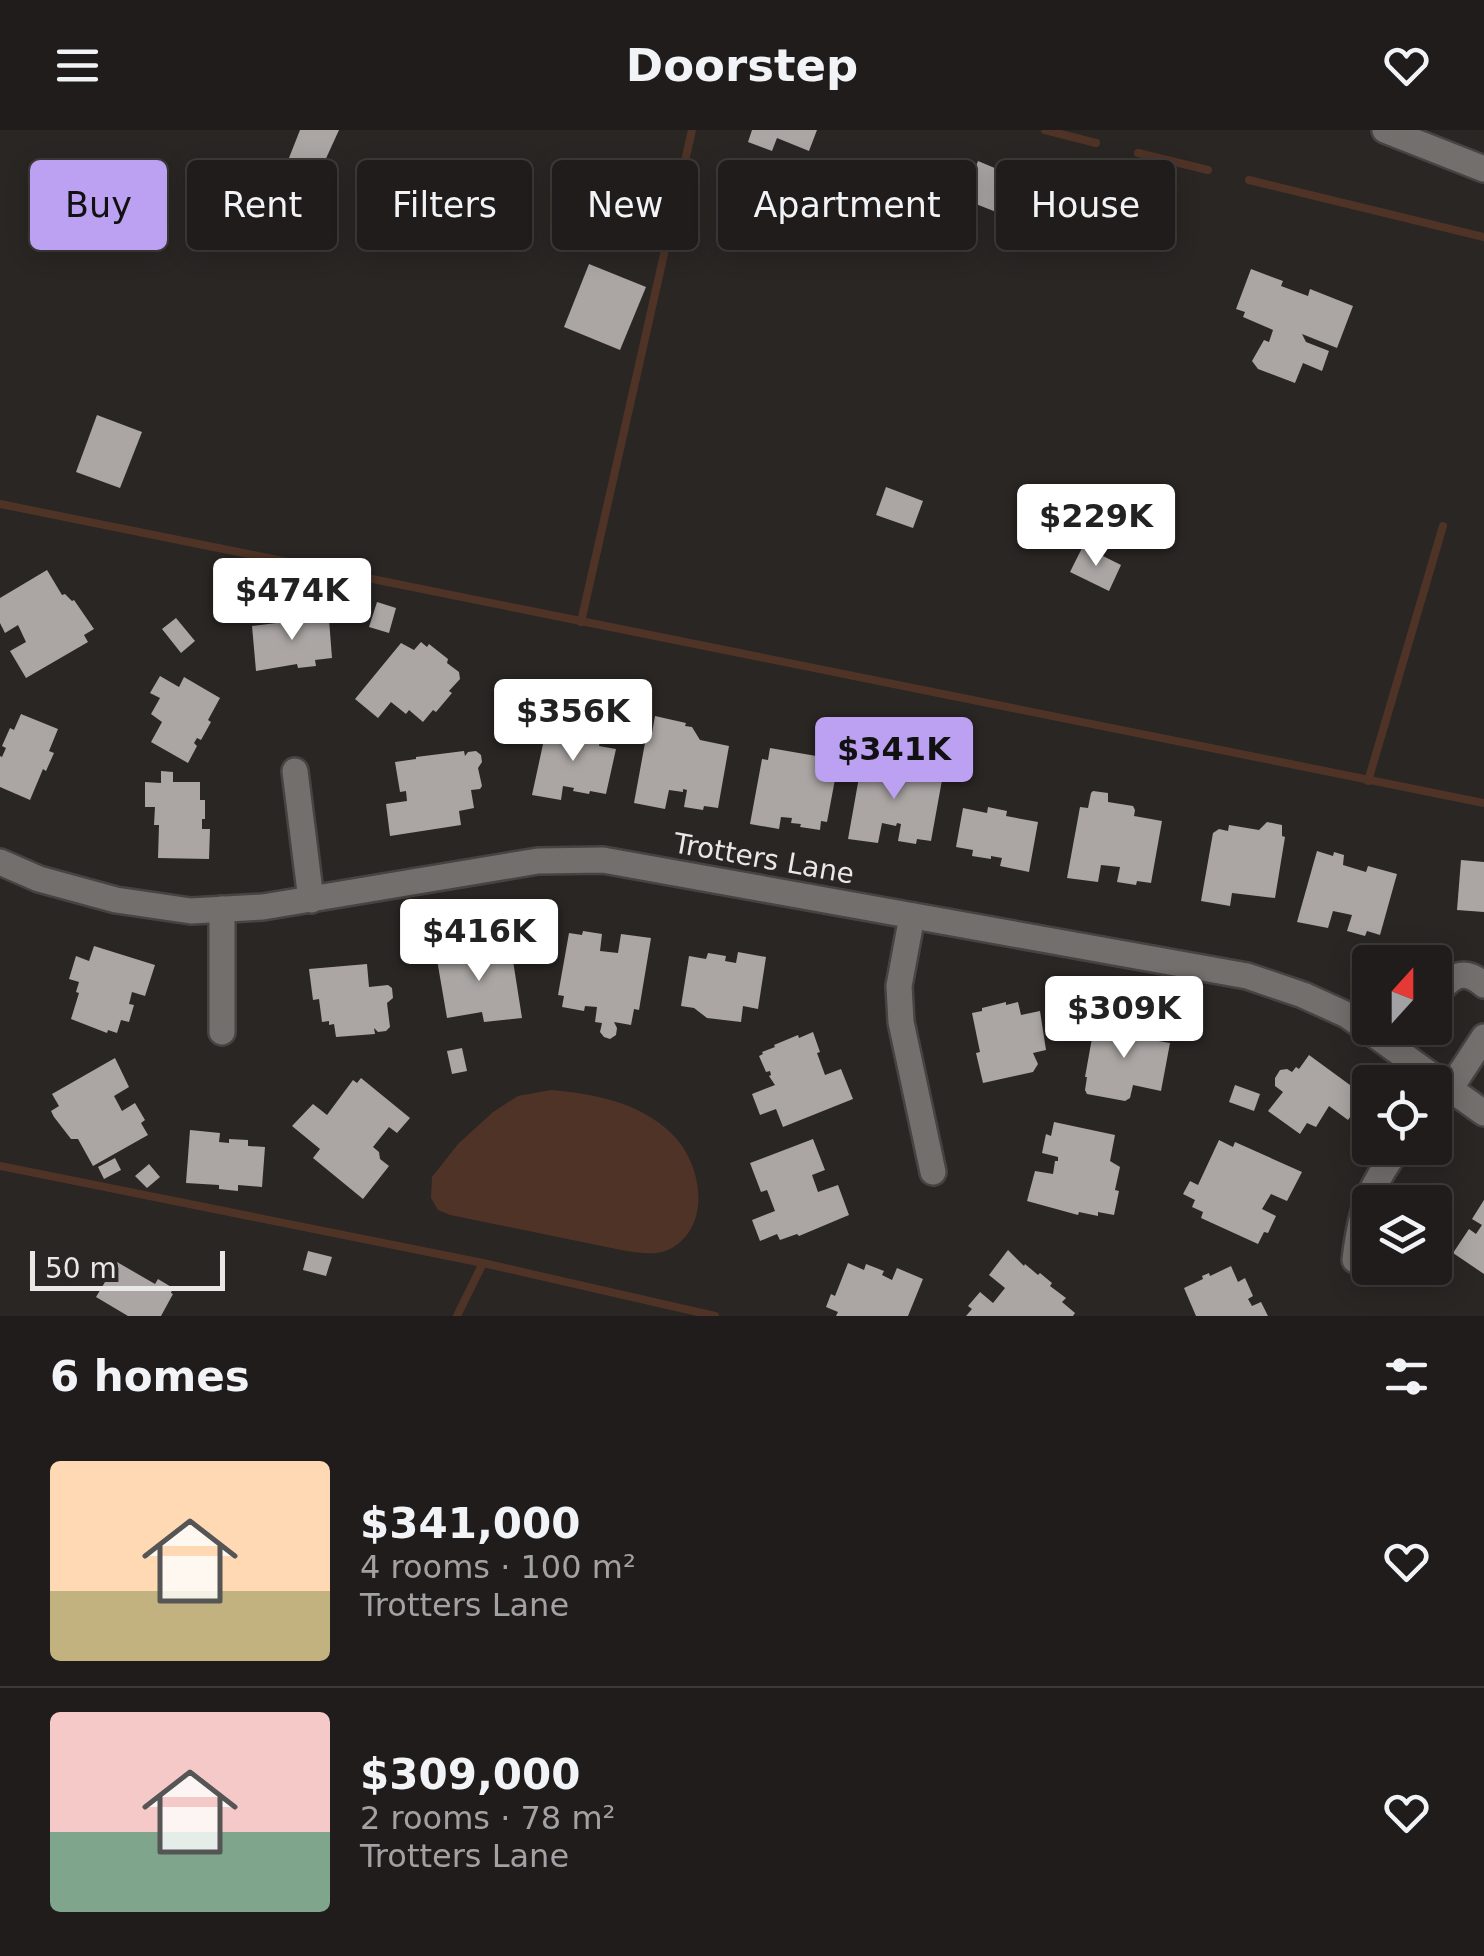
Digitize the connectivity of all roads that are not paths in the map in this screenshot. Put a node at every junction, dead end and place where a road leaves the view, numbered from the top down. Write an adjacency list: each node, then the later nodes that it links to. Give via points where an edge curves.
1 (1386, 130): 2 (street)
2 (1484, 169)
3 (295, 770): 5 (street)
4 (0, 862): 6 (street, Trotters Lane, via 116,900)
5 (310, 900): 6 (street, Trotters Lane); 7 (street, Trotters Lane, via 538,861 602,860)
6 (222, 909): 10 (street)
7 (912, 916): 13 (street, Trotters Lane, via 1248,976 1347,1014); 18 (street, via 901,1022)
8 (1452, 979): 9 (street, via 1461,975)
9 (1484, 985)
10 (222, 1032)
11 (1484, 1037): 15 (street)
12 (1396, 1045): 13 (street)
13 (1394, 1048): 14 (street, Trotters Lane)
14 (1414, 1065)
15 (1452, 1077)
16 (1452, 1095): 17 (street, Trotters Lane)
17 (1484, 1114)
18 (933, 1172)

